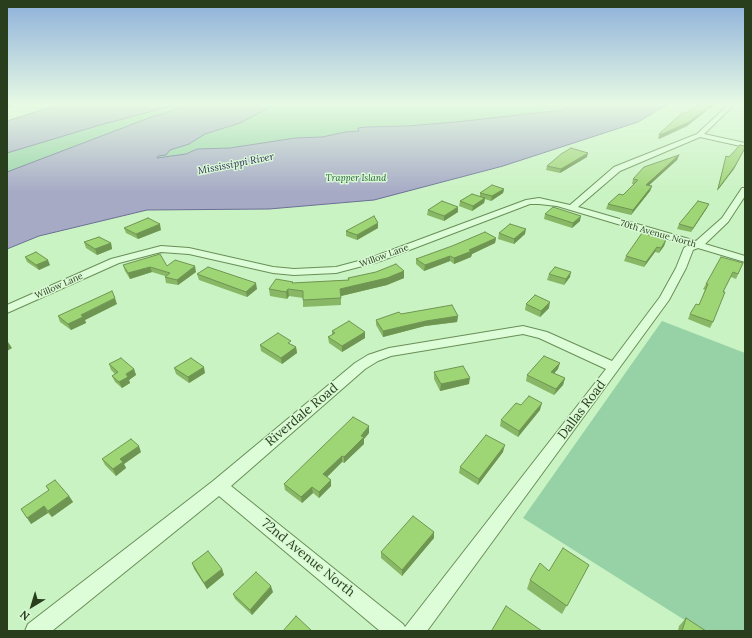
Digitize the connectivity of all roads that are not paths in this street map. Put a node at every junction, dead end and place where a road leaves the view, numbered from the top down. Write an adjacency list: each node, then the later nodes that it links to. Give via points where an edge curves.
1 (698, 135): 2 (street); 4 (street, via 617,169)
2 (745, 144)
3 (745, 190): 5 (street, Dallas Road, via 725,220)
4 (572, 208): 5 (street, 70th Avenue North); 7 (street, Willow Lane, via 538,201 521,204 374,260 336,270 273,270 189,251 161,249 129,255)
5 (698, 245): 6 (street, 70th Avenue North); 8 (street, Dallas Road, via 689,248 665,298)
6 (745, 259)
7 (7, 309)
8 (614, 367): 9 (street, Riverdale Road, via 543,335 523,330 389,352 360,366); 12 (street, Dallas Road)
9 (219, 486): 10 (street, Riverdale Road); 11 (street, 72nd Avenue North)
10 (35, 631)
11 (396, 631)
12 (414, 631)

